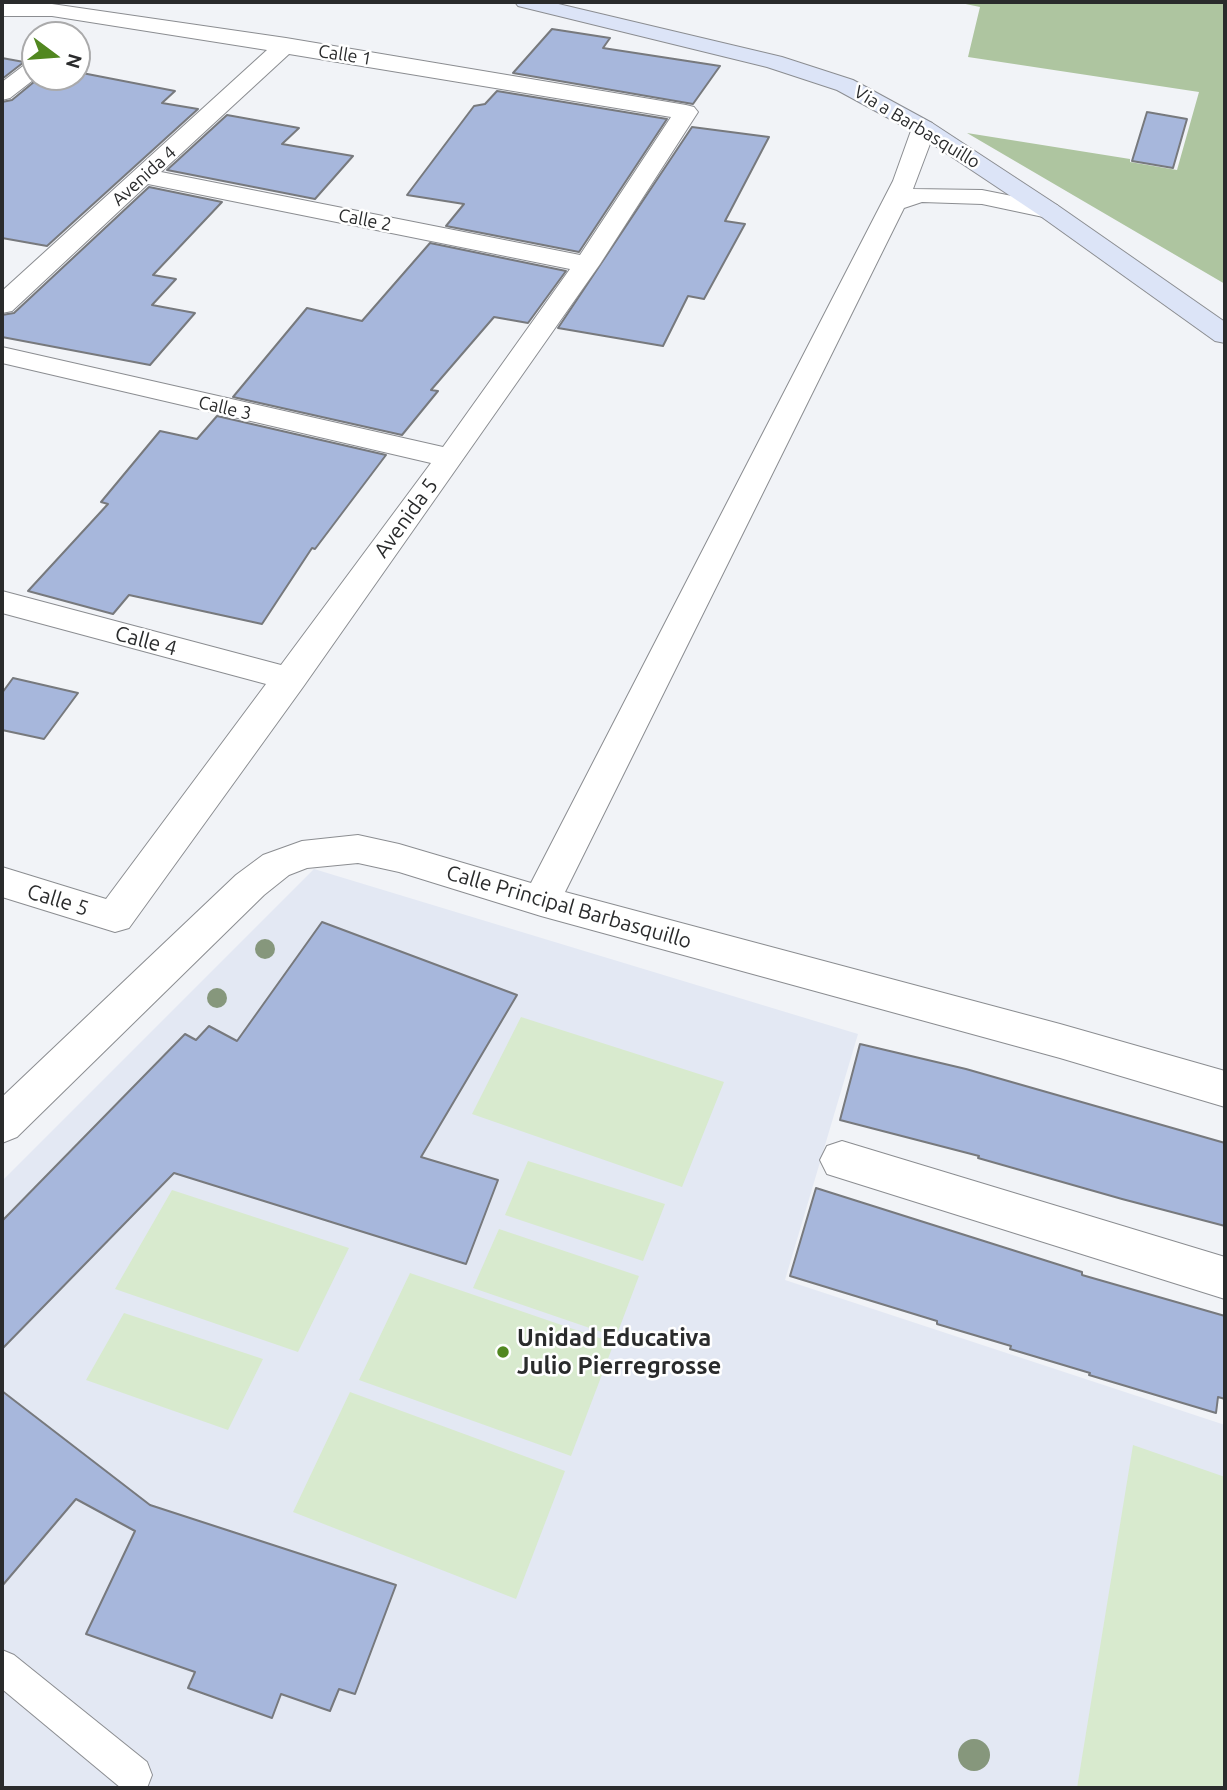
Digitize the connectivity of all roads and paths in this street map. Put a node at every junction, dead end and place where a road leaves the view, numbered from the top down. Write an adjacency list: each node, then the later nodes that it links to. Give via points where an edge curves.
1 (525, 2): 9 (main road, Via a Barbasquillo, via 810,72 845,85)
2 (2, 10): 3 (street, Calle 1)
3 (102, 17): 4 (street); 5 (street, Calle 1)
4 (91, 25)
5 (286, 46): 8 (street, Calle 1); 10 (street, Avenida 4)
6 (21, 79): 7 (street)
7 (2, 93)
8 (687, 111): 13 (street, Avenida 5)
9 (924, 128): 11 (street); 12 (main road, Via a Barbasquillo)
10 (144, 176): 13 (street, Calle 2); 14 (street, Avenida 4)
11 (894, 203): 12 (street, via 920,195 951,195); 21 (street)
12 (1048, 210): 15 (main road, Via a Barbasquillo)
13 (587, 264): 17 (street, Avenida 5)
14 (2, 305)
15 (1225, 335)
16 (2, 355): 17 (street, Calle 3)
17 (450, 458): 19 (street, Avenida 5)
18 (2, 602): 19 (street, Calle 4)
19 (291, 678): 22 (street, Avenida 5)
20 (2, 882): 22 (street, Calle 5)
21 (541, 901): 23 (street, Calle Principal Barbasquillo); 24 (street, Calle Principal Barbasquillo, via 358,849 302,855 276,865)
22 (115, 917)
23 (1225, 1089)
24 (2, 1124)
25 (842, 1160): 26 (street)
26 (1225, 1278)
27 (2, 1667): 28 (lane)
28 (134, 1775)

